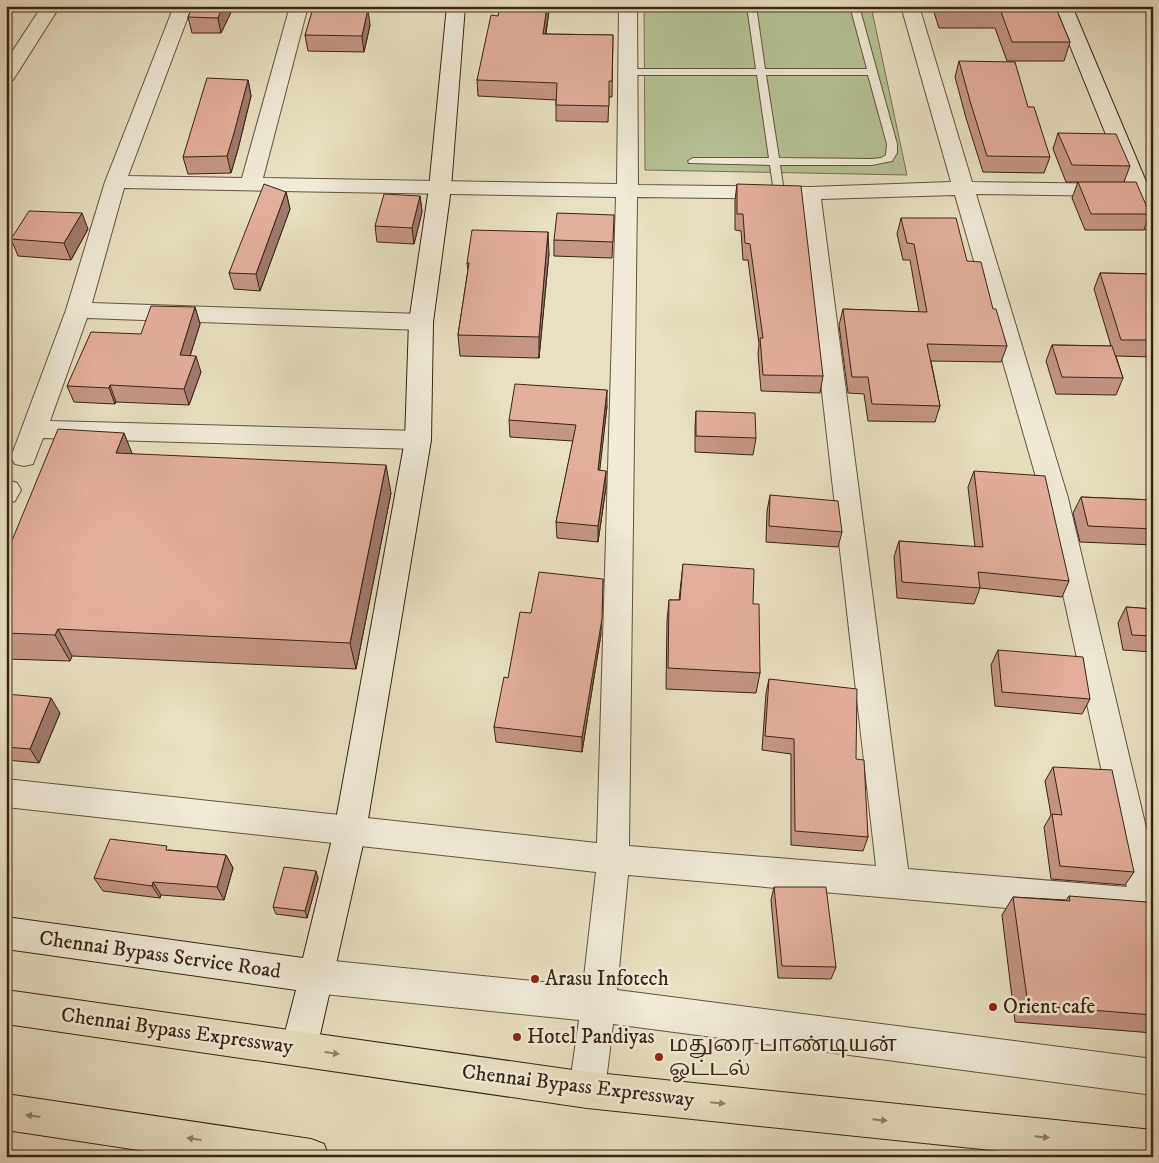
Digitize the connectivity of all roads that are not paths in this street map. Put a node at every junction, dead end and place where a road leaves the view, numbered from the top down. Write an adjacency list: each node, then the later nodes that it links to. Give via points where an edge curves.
1 (51, 6): 13 (street)
2 (183, 6): 17 (street)
3 (298, 6): 18 (street)
4 (456, 6): 19 (street)
5 (630, 6): 10 (lane); 21 (street)
6 (751, 6): 11 (lane)
7 (854, 6): 12 (lane)
8 (910, 6): 20 (street)
9 (1062, 6): 22 (street)
10 (633, 72): 11 (lane); 14 (lane)
11 (761, 72): 12 (lane); 16 (lane)
12 (872, 72): 16 (lane, via 892,144 891,157 886,161 872,162)
13 (6, 76)
14 (635, 151)
15 (693, 161): 16 (lane)
16 (775, 162): 23 (lane)
17 (115, 182): 18 (street); 26 (street)
18 (250, 185): 19 (street)
19 (440, 188): 21 (street); 27 (street)
20 (964, 188): 22 (street); 24 (street); 35 (street, via 1055,498)
21 (627, 191): 23 (street); 33 (street)
22 (1139, 191): 25 (street)
23 (779, 192): 24 (street)
24 (810, 193): 34 (street)
25 (1153, 224)
26 (78, 310): 27 (street); 28 (street)
27 (422, 322): 29 (street)
28 (34, 429): 29 (street); 30 (street)
29 (418, 440): 32 (street)
30 (24, 457)
31 (6, 793): 32 (street)
32 (350, 831): 33 (street); 37 (street)
33 (613, 859): 34 (street); 38 (street)
34 (894, 883): 35 (street)
35 (1151, 912)
36 (6, 933): 37 (street, Chennai Bypass Service Road)
37 (314, 976): 38 (street, Chennai Bypass Service Road); 40 (street)
38 (598, 1005): 41 (street, Chennai Bypass Service Road); 42 (street)
39 (6, 1007): 40 (highway, Chennai Bypass Expressway)
40 (298, 1048): 42 (highway, Chennai Bypass Expressway, one-way to 42)
41 (1153, 1077)
42 (587, 1090): 44 (highway, Chennai Bypass Expressway, one-way to 44)
43 (6, 1112): 45 (highway, one-way to 43)
44 (1153, 1148)
45 (288, 1155)

